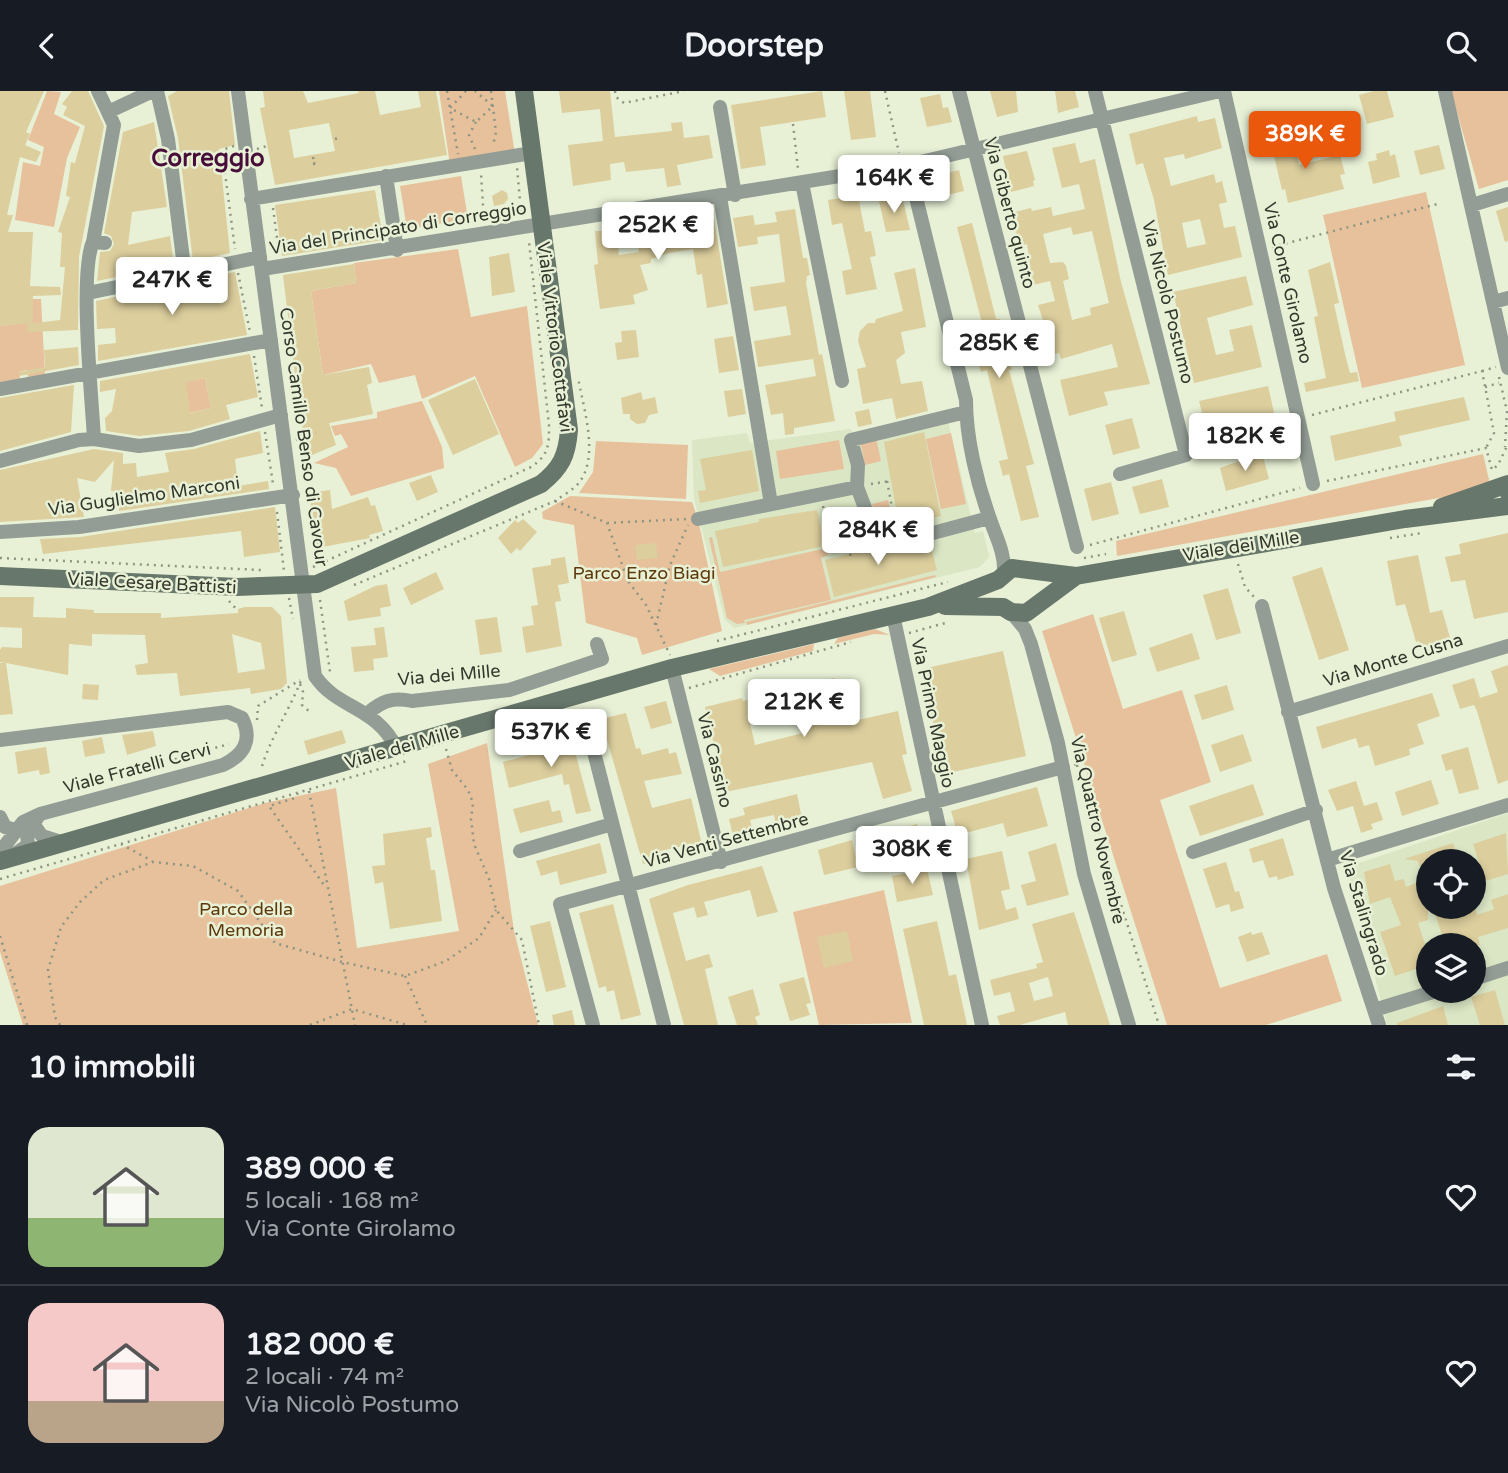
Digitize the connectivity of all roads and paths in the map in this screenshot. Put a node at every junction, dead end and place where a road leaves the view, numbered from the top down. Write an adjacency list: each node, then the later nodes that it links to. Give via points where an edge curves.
1 (98, 91): 19 (street)
2 (155, 91): 19 (street); 46 (street, via 168,139)
3 (238, 91): 35 (street, Corso Camillo Benso di Cavour)
4 (447, 91): 18 (path)
5 (466, 91): 18 (path)
6 (475, 91): 16 (path)
7 (491, 91): 16 (path)
8 (524, 91): 26 (main road, Viale Vittorio Cottafavi)
9 (615, 91): 10 (path, via 624,103)
10 (684, 91)
11 (885, 91): 28 (path)
12 (959, 91): 25 (street, Via Giberto quinto)
13 (1095, 91): 20 (street, Via Nicolò Postumo)
14 (1222, 91): 20 (street, Via del Principato di Correggio); 43 (street, Via Conte Girolamo)
15 (1445, 91): 38 (street)
16 (493, 106): 21 (path); 27 (path, via 496,139)
17 (720, 107): 34 (street)
18 (450, 108): 21 (path); 29 (path)
19 (108, 112): 47 (street, via 114,125)
20 (1102, 119): 25 (street, Via del Principato di Correggio); 69 (street, Via Nicolò Postumo)
21 (476, 122): 27 (path, via 469,135 472,146)
22 (793, 124): 32 (path)
23 (267, 146): 24 (path)
24 (254, 149)
25 (973, 149): 28 (street, Via del Principato di Correggio); 93 (street, Via Giberto quinto)
26 (524, 155): 27 (street); 39 (path, via 521,212); 41 (main road, Viale Vittorio Cottafavi)
27 (489, 159): 29 (street)
28 (905, 162): 32 (street, Via del Principato di Correggio); 60 (street)
29 (460, 164): 31 (street)
30 (474, 170): 40 (path, via 487,167 480,176 489,216)
31 (386, 176): 35 (street); 42 (street)
32 (801, 179): 34 (street, Via del Principato di Correggio); 56 (street)
33 (1508, 194): 38 (street)
34 (727, 196): 41 (street, Via del Principato di Correggio); 79 (street)
35 (251, 199): 45 (street, Corso Camillo Benso di Cavour)
36 (272, 202): 44 (path)
37 (1441, 203): 43 (path)
38 (1472, 205): 49 (street)
39 (509, 223)
40 (434, 227)
41 (542, 233): 42 (street, Via del Principato di Correggio); 101 (path, via 526,242 549,425 550,447 543,459 313,567); 101 (main road, Viale Vittorio Cottafavi, via 569,430 561,465 541,484 317,584)
42 (397, 250): 45 (street, Via del Principato di Correggio)
43 (1260, 250): 62 (street, Via Conte Girolamo)
44 (281, 261)
45 (261, 263): 46 (street, Via del Principato di Correggio); 50 (street, Corso Camillo Benso di Cavour)
46 (186, 275): 47 (street, Via del Principato di Correggio)
47 (88, 293): 55 (street)
48 (1508, 298): 49 (street)
49 (1493, 302): 52 (street)
50 (271, 340): 55 (street); 61 (street, Corso Camillo Benso di Cavour)
51 (1494, 359): 52 (path)
52 (1502, 367): 53 (path); 57 (path)
53 (1482, 371): 58 (path); 62 (path)
54 (578, 373): 78 (path, via 588,468 577,485)
55 (90, 374): 59 (street); 64 (street)
56 (842, 381)
57 (1500, 383): 58 (path); 68 (path, via 1507,411)
58 (1485, 387): 67 (path, via 1494,433)
59 (0, 389)
60 (966, 412): 74 (street, via 851,440); 82 (street)
61 (281, 415): 64 (street, via 191,440 139,446); 77 (street, Corso Camillo Benso di Cavour)
62 (1299, 422): 69 (path); 72 (street, Via Conte Girolamo)
63 (316, 433): 65 (path)
64 (94, 439): 70 (street)
65 (296, 440)
66 (1508, 444): 68 (path)
67 (1486, 448): 68 (path, via 1492,470); 72 (path)
68 (1505, 450)
69 (1186, 455): 71 (street)
70 (0, 461)
71 (1119, 474)
72 (1313, 484): 93 (path)
73 (1508, 484): 75 (main road, Viale dei Mille); 84 (main road, Viale dei Mille)
74 (864, 485): 76 (street); 81 (path, via 888,481); 90 (street)
75 (1508, 492)
76 (820, 493): 79 (street); 86 (path)
77 (293, 495): 87 (street, Via Guglielmo Marconi, via 79,527); 101 (street, Corso Camillo Benso di Cavour)
78 (555, 501): 85 (path); 103 (path)
79 (771, 504): 83 (street)
80 (1508, 506): 84 (main road, Viale dei Mille)
81 (894, 515)
82 (989, 518): 90 (street, via 918,537); 99 (street, via 1002,552)
83 (698, 519)
84 (1405, 519): 100 (main road, Viale dei Mille)
85 (607, 523): 113 (path, via 628,581); 113 (path, via 690,519 670,565)
86 (828, 530): 88 (path); 92 (path, via 833,550)
87 (0, 532)
88 (822, 532)
89 (1432, 532): 91 (path)
90 (877, 539): 92 (path)
91 (1380, 540)
92 (848, 547): 95 (path)
93 (1077, 547)
94 (0, 558): 101 (path, via 284,571)
95 (852, 560)
96 (1237, 561): 107 (path, via 1245,587)
97 (1032, 571): 99 (main road, Viale dei Mille, via 1019,567); 100 (main road, Viale dei Mille); 106 (main road, via 1042,583)
98 (0, 576): 101 (main road, Viale Cesare Battisti, via 237,587)
99 (1001, 576): 108 (main road, Viale dei Mille); 109 (main road, via 996,594)
100 (1076, 576): 106 (main road, Viale dei Mille)
101 (303, 577): 126 (street, Corso Camillo Benso di Cavour, via 316,676 326,692)
102 (958, 580): 116 (path)
103 (344, 589)
104 (226, 599): 110 (path)
105 (320, 600): 122 (path)
106 (1037, 604): 109 (main road, Viale dei Mille); 118 (street, Via Quattro Novembre)
107 (1262, 606): 125 (street, Via Stalingrado)
108 (928, 607): 109 (main road, Viale dei Mille); 111 (main road, Viale dei Mille)
109 (1007, 610): 118 (street, Via Quattro Novembre, via 1025,629)
110 (238, 611)
111 (893, 614): 114 (street, Via Primo Maggio); 121 (main road, Viale dei Mille)
112 (956, 620): 114 (path)
113 (656, 626): 121 (path)
114 (897, 636): 139 (street, Via Primo Maggio)
115 (860, 639): 124 (path)
116 (716, 641)
117 (597, 644): 126 (street, Via dei Mille, via 601,659 509,690 412,701 399,698 382,701)
118 (1031, 644): 134 (street, Via Quattro Novembre)
119 (1508, 646): 125 (street, Via Monte Cusna)
120 (681, 651): 121 (path)
121 (671, 661): 124 (street, Via Cassino); 133 (main road, Viale dei Mille)
122 (331, 677)
123 (300, 684): 127 (path, via 302,705); 131 (path, via 302,677 258,706 255,738); 135 (path)
124 (678, 691): 154 (street, Via Cassino)
125 (1288, 712): 141 (street, Via Stalingrado)
126 (368, 713): 133 (street, Corso Camillo Benso di Cavour)
127 (312, 715)
128 (586, 717): 144 (street)
129 (1071, 738): 134 (path)
130 (0, 740): 131 (street, Viale Fratelli Cervi, via 228,712 242,718)
131 (247, 740): 136 (path, via 136,770); 142 (street, Viale Fratelli Cervi, via 241,755 223,765)
132 (446, 749): 158 (path, via 452,770 473,803 474,844)
133 (402, 755): 137 (path); 146 (main road, Viale dei Mille)
134 (1070, 766): 139 (street, Via Venti Settembre); 177 (street, Via Quattro Novembre, via 1084,874); 178 (path)
135 (262, 767)
136 (116, 781)
137 (309, 790): 138 (path); 157 (path)
138 (298, 793): 147 (path); 157 (path, via 269,806)
139 (933, 804): 154 (street, Via Venti Settembre); 176 (street, Via Primo Maggio)
140 (1508, 805): 152 (street)
141 (1316, 810): 150 (street); 152 (street, Via Stalingrado)
142 (38, 816): 145 (street, Viale Fratelli Cervi); 146 (street, via 34,825 42,836); 151 (street, via 27,833 28,845)
143 (0, 817): 145 (street, via 5,827)
144 (612, 824): 148 (street); 156 (street)
145 (15, 830): 149 (street, Viale Fratelli Cervi)
146 (66, 843): 151 (main road, Viale dei Mille)
147 (121, 844): 153 (path); 155 (path)
148 (520, 851)
149 (0, 852)
150 (1193, 852)
151 (0, 860)
152 (1327, 860): 166 (street, Via Stalingrado)
153 (153, 862): 160 (path, via 193,866 238,891 275,943); 168 (path, via 104,880 61,926 48,970)
154 (721, 862): 156 (street, Via Venti Settembre)
155 (0, 879)
156 (628, 885): 174 (street, Via Venti Settembre, via 560,904); 175 (street)
157 (328, 891): 160 (path)
158 (496, 910): 163 (path, via 479,938 446,961); 173 (path, via 522,940)
159 (0, 936): 167 (path)
160 (342, 962): 163 (path); 165 (path)
161 (1508, 968): 162 (street)
162 (1486, 975)
163 (405, 976): 172 (path)
164 (1416, 997): 166 (street)
165 (352, 1009): 169 (path); 170 (path); 171 (path)
166 (1374, 1010): 179 (street, Via Stalingrado)
167 (27, 1025)
168 (60, 1025)
169 (310, 1025)
170 (355, 1025)
171 (407, 1025)
172 (427, 1025)
173 (539, 1025)
174 (593, 1025)
175 (664, 1025)
176 (982, 1025)
177 (1129, 1025)
178 (1159, 1025)
179 (1379, 1025)

